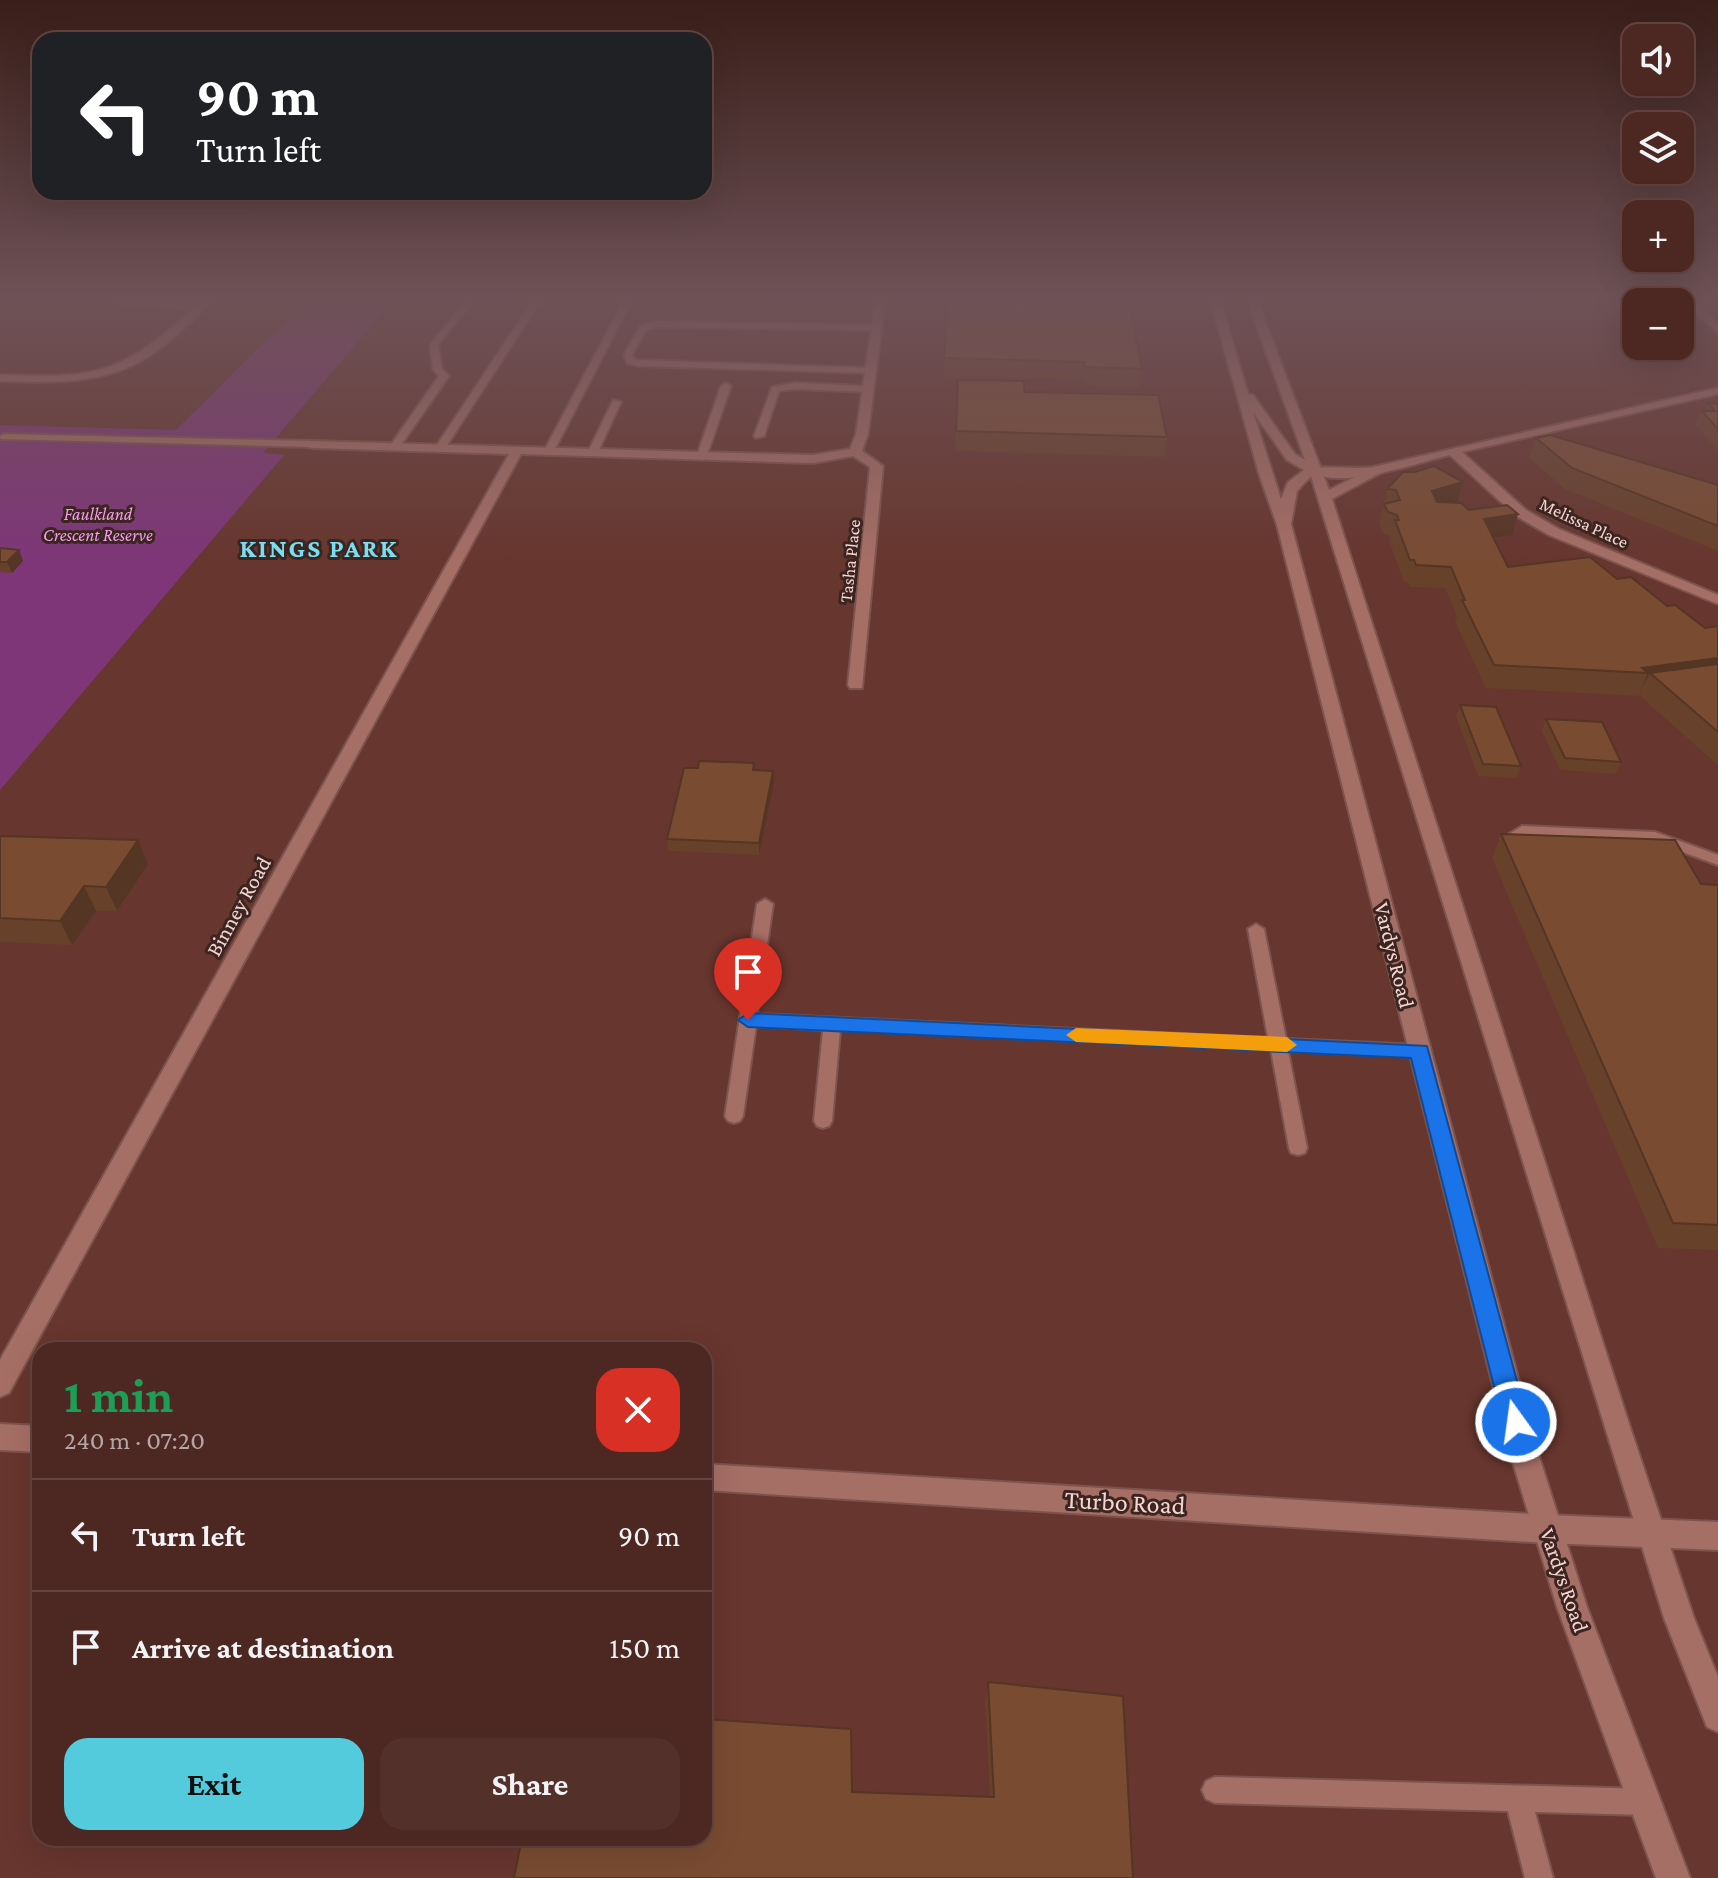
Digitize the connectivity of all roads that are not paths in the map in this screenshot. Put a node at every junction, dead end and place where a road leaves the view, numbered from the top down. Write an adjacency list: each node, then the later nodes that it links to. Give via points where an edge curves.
1 (868, 389): 23 (street)
2 (434, 390): 17 (lane)
3 (478, 390): 18 (lane)
4 (581, 390): 20 (lane)
5 (725, 390): 24 (lane)
6 (775, 390): 13 (lane)
7 (1241, 390): 29 (street, Vardys Road)
8 (1244, 390): 26 (street, via 1291,457)
9 (1285, 390): 26 (street)
10 (1718, 391): 12 (street)
11 (616, 402): 22 (lane)
12 (1528, 432): 15 (lane); 21 (street)
13 (759, 436)
14 (4, 437): 16 (lane)
15 (1548, 443)
16 (312, 444): 17 (street)
17 (395, 446): 18 (street)
18 (440, 448): 19 (street)
19 (517, 450): 20 (street); 43 (street, Binney Road)
20 (549, 451): 22 (street)
21 (1453, 451): 25 (street); 30 (street, Melissa Place, via 1521,513 1554,532)
22 (593, 452): 24 (street)
23 (855, 452): 24 (street, via 813,459); 31 (street, Tasha Place, via 877,466)
24 (702, 455)
25 (1394, 464): 26 (street, via 1325,465); 27 (street)
26 (1314, 470): 27 (street); 28 (street); 29 (street, via 1292,484)
27 (1378, 471): 28 (street)
28 (1325, 497): 48 (street)
29 (1284, 525): 39 (street, Vardys Road)
30 (1718, 600)
31 (856, 685)
32 (1508, 839): 33 (lane, via 1522,831 1655,837)
33 (1718, 860)
34 (765, 904): 36 (lane)
35 (1256, 929): 38 (lane)
36 (748, 1020): 37 (lane); 40 (lane)
37 (832, 1024): 38 (lane); 41 (lane)
38 (1279, 1044): 39 (lane); 42 (lane)
39 (1420, 1051): 47 (street, Vardys Road)
40 (734, 1116)
41 (823, 1121)
42 (1298, 1148)
43 (0, 1385)
44 (0, 1437): 45 (street)
45 (32, 1439)
46 (712, 1477): 47 (street, Turbo Road)
47 (1547, 1529): 48 (street, Turbo Road); 53 (street, Vardys Road)
48 (1651, 1532): 49 (street, Turbo Road); 50 (street)
49 (1718, 1536)
50 (1718, 1716)
51 (1215, 1790): 52 (lane)
52 (1518, 1800): 53 (lane); 54 (lane)
53 (1645, 1802): 55 (street, Vardys Road)
54 (1539, 1878)
55 (1673, 1878)

